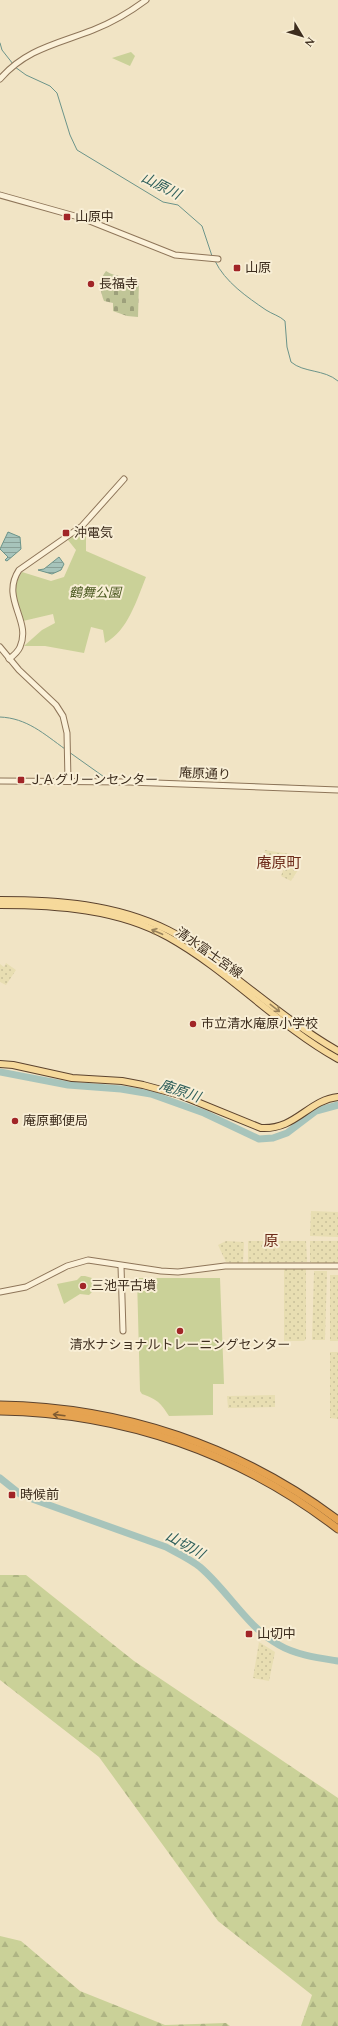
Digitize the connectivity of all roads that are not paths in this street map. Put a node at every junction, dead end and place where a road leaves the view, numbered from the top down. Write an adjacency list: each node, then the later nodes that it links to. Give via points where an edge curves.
1 (146, 0): 2 (street, via 94,30 29,54)
2 (0, 79)
3 (0, 195): 4 (street, via 82,218 175,255)
4 (218, 260)
5 (124, 479): 7 (street, via 82,526 13,576 10,597 22,641 19,649)
6 (0, 647): 7 (street)
7 (9, 659): 9 (street, via 63,716 67,732)
8 (0, 781): 9 (street, 庵原通り)
9 (68, 781): 10 (street, 庵原通り)
10 (338, 790)
11 (0, 900): 13 (main road, 清水富士宮線, one-way to 13, via 89,905 112,910 162,928 197,948 302,1029)
12 (0, 905): 14 (main road, 清水富士宮線, one-way to 12, via 289,1027 222,974 167,936 105,914 77,909)
13 (338, 1051)
14 (338, 1058)
15 (0, 1064): 16 (main road, via 72,1078 143,1085 180,1095 261,1128 289,1124 320,1103)
16 (338, 1098)
17 (121, 1266): 18 (street, via 178,1272 225,1266); 19 (street, via 88,1260 26,1287); 20 (street)
18 (338, 1266)
19 (0, 1292)
20 (123, 1331)
21 (0, 1405): 23 (highway, via 50,1407 85,1412 124,1419 186,1437 268,1475)
22 (0, 1411): 24 (highway, one-way to 22, via 272,1484 184,1443 84,1418)
23 (338, 1520)
24 (338, 1528)

